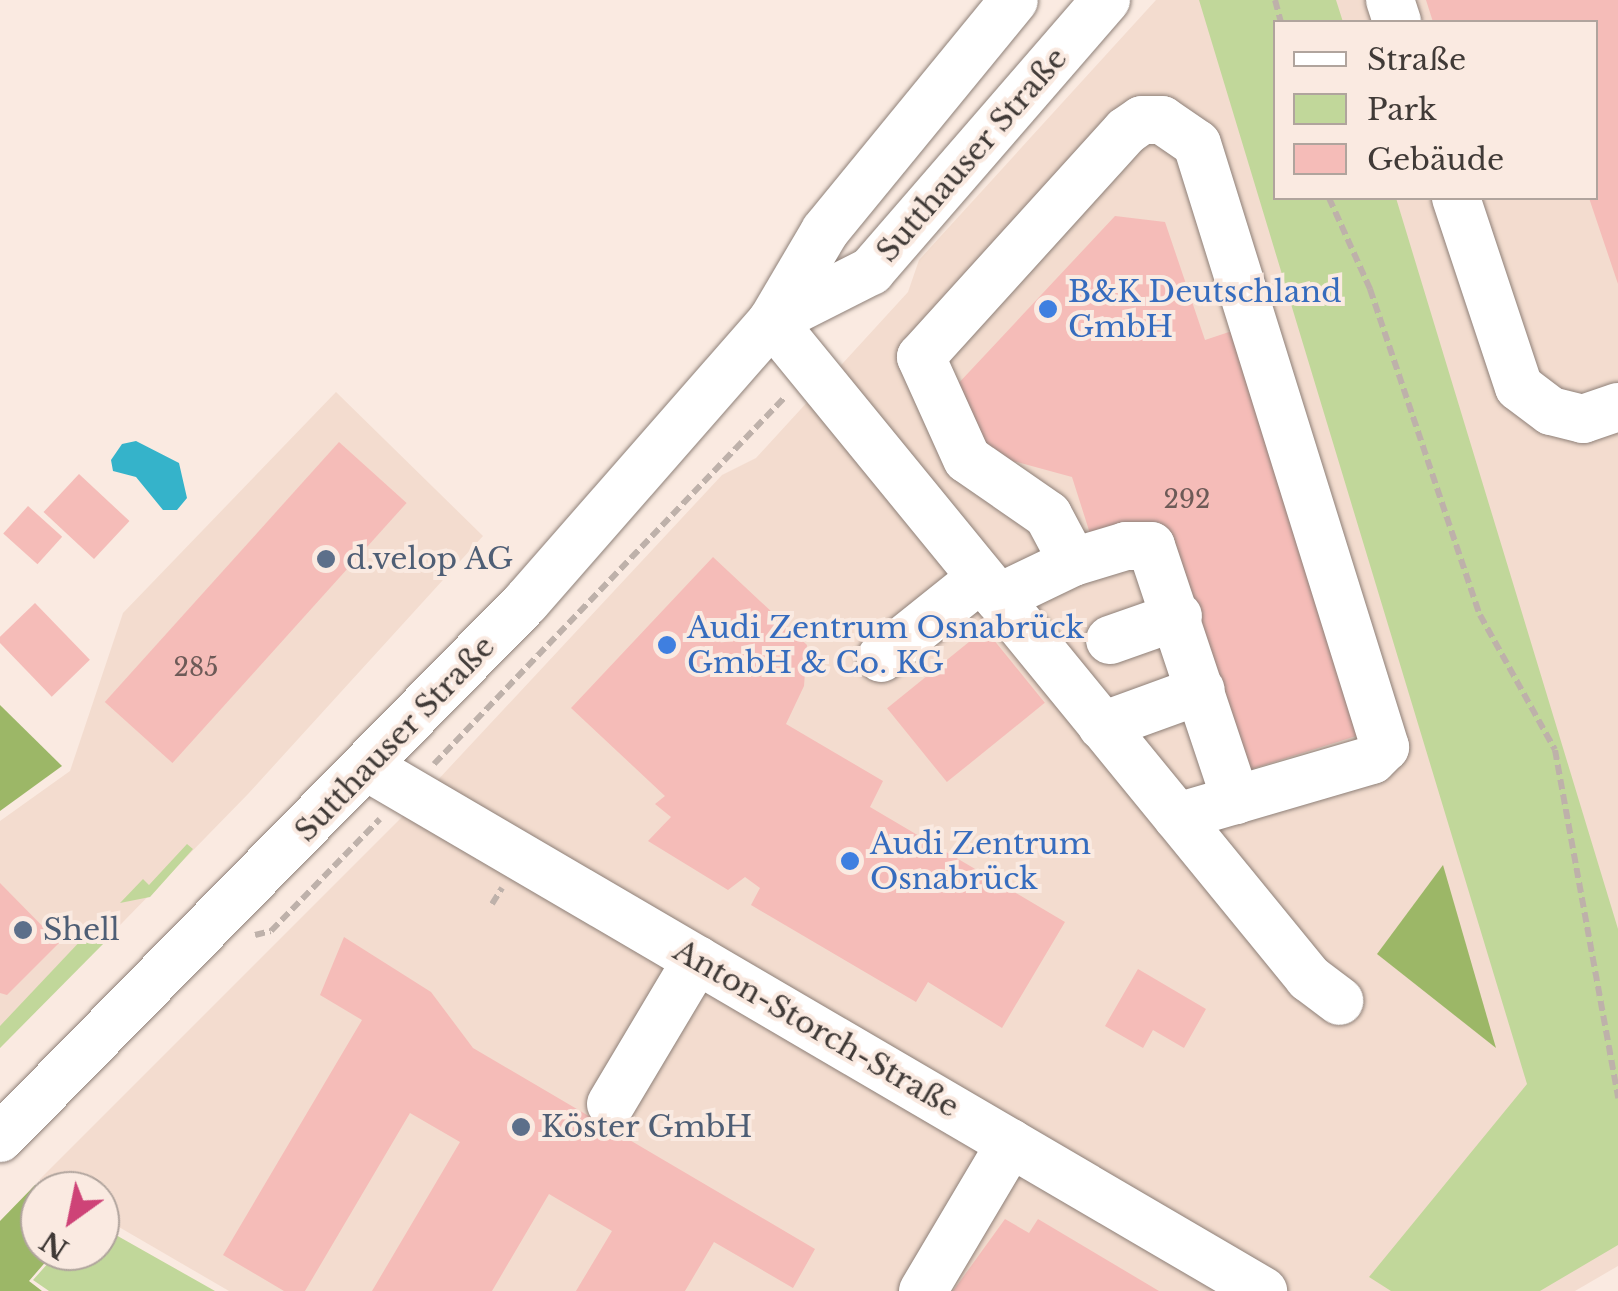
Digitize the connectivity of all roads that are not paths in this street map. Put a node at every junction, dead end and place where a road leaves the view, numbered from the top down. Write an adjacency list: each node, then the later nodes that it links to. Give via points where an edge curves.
1 (1014, 0): 4 (street, Sutthauser Straße, via 825,231)
2 (1090, 10): 4 (street, Sutthauser Straße, via 871,271)
3 (1457, 200): 5 (street, via 1519,387 1551,411 1583,418)
4 (772, 321): 7 (street); 13 (street, Sutthauser Straße, via 526,602)
5 (1618, 407)
6 (1073, 562): 7 (street); 8 (street, via 1126,546 1151,546); 14 (street, via 1048,515 967,458 921,357 1126,130 1142,120 1162,120 1197,144 1384,747 1372,760)
7 (990, 588): 10 (street); 12 (street)
8 (1178, 616): 9 (street); 11 (street)
9 (1110, 640)
10 (881, 658)
11 (1201, 690): 12 (street); 14 (street)
12 (1102, 726): 15 (street)
13 (388, 779): 16 (street, Anton-Storch-Straße); 19 (street, Sutthauser Straße)
14 (1236, 800): 15 (street)
15 (1178, 818): 17 (street, via 1309,978)
16 (698, 960): 18 (street); 20 (street, Anton-Storch-Straße)
17 (1339, 1001)
18 (611, 1104)
19 (0, 1138)
20 (1011, 1144): 21 (street); 22 (street, Anton-Storch-Straße)
21 (923, 1291)
22 (1262, 1291)

